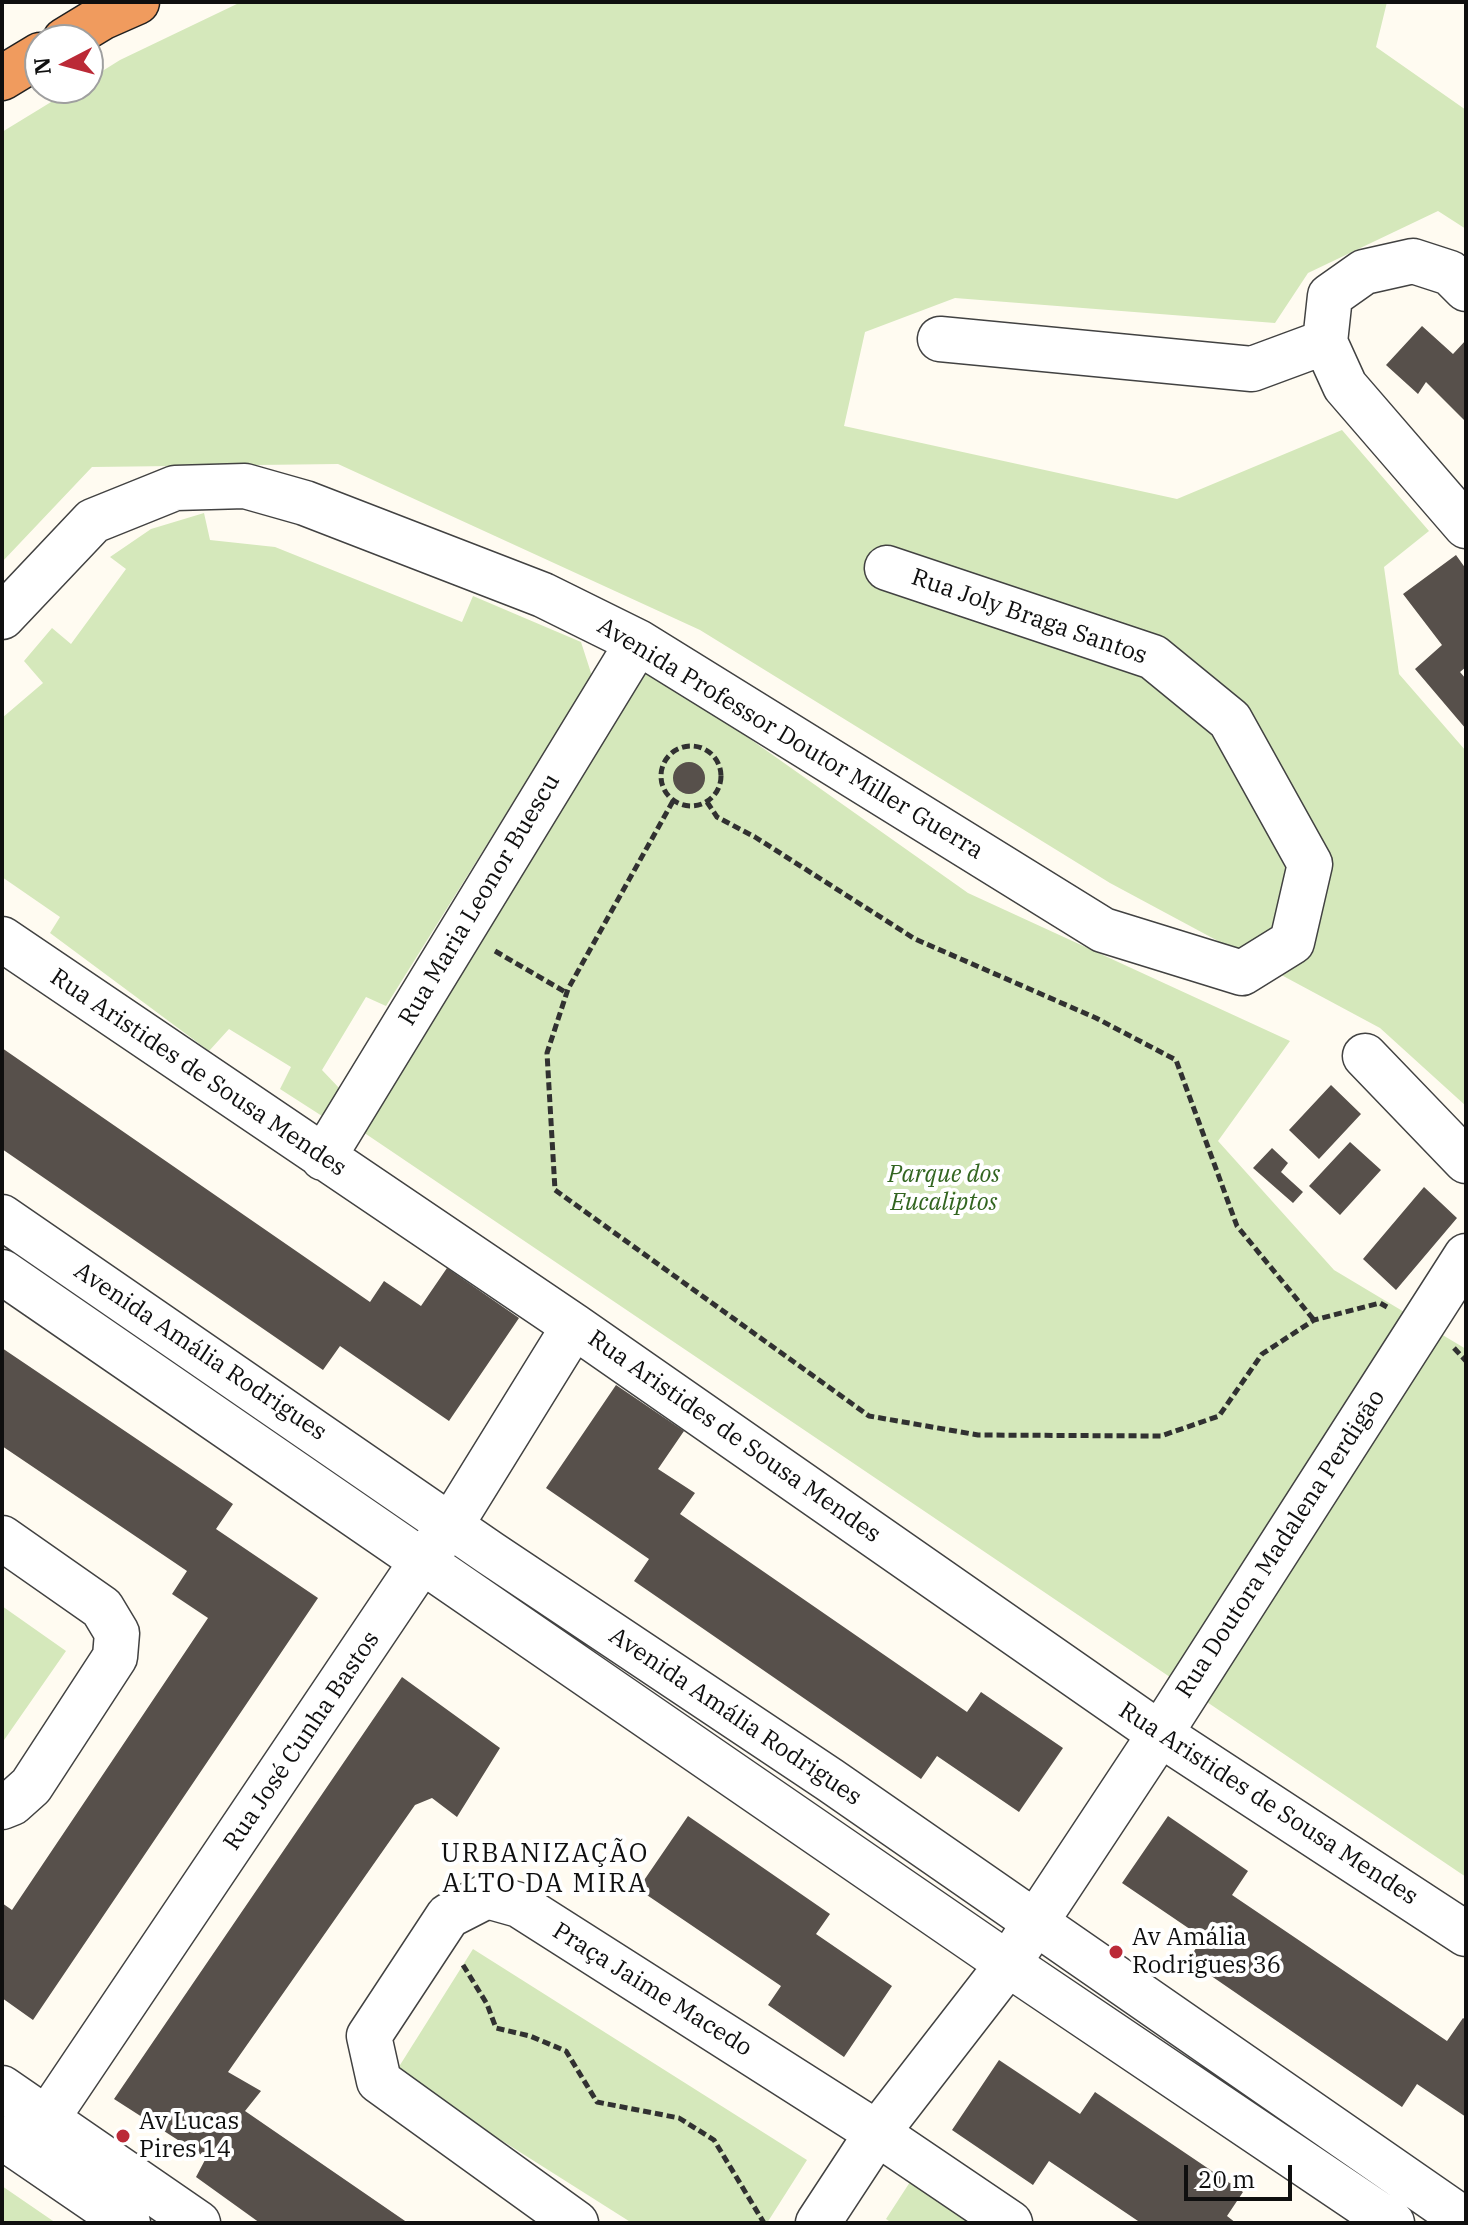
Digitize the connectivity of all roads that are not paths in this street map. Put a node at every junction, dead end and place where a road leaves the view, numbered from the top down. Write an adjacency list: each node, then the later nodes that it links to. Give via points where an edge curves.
1 (137, 2): 2 (highway)
2 (91, 24)
3 (24, 65): 4 (highway)
4 (2, 78)
5 (1466, 289): 7 (street, via 1450,273 1413,261 1364,272 1330,296)
6 (940, 339): 7 (street, via 1252,369)
7 (1325, 342): 8 (street, via 1345,386)
8 (1466, 526)
9 (887, 568): 12 (street, Rua Joly Braga Santos, via 1153,657 1230,720 1310,864 1292,942 1242,973)
10 (2, 617): 11 (street, Avenida Professor Doutor Miller Guerra, via 93,521 175,488 245,486 305,503 543,595)
11 (638, 642): 12 (street, Avenida Professor Doutor Miller Guerra); 15 (street, Rua Maria Leonor Buescu)
12 (1103, 930)
13 (2, 939): 15 (street, Rua Aristides de Sousa Mendes)
14 (1365, 1056): 16 (street)
15 (323, 1158): 20 (street, Rua Aristides de Sousa Mendes)
16 (1466, 1161)
17 (2, 1217): 21 (street, Avenida Amália Rodrigues)
18 (1466, 1256): 24 (street, Rua Doutora Madalena Perdigão)
19 (2, 1272): 23 (street, Avenida Amália Rodrigues)
20 (574, 1326): 21 (street, Rua José Cunha Bastos); 24 (street, Rua Aristides de Sousa Mendes)
21 (451, 1525): 23 (street, Rua José Cunha Bastos); 26 (street, Avenida Amália Rodrigues)
22 (2, 1538): 25 (street, via 102,1608 117,1633 115,1657 31,1786)
23 (422, 1561): 28 (street, Avenida Amália Rodrigues); 31 (street, Rua José Cunha Bastos)
24 (1160, 1734): 26 (street, Rua Doutora Madalena Perdigão); 27 (street, Rua Aristides de Sousa Mendes)
25 (2, 1807)
26 (1035, 1922): 28 (street, Rua Doutora Madalena Perdigão); 32 (street, Avenida Amália Rodrigues)
27 (1466, 1934)
28 (1008, 1964): 30 (street, Rua Doutora Madalena Perdigão); 38 (street, Avenida Amália Rodrigues)
29 (2, 2088): 31 (street)
30 (877, 2133): 35 (street, Praça Jaime Macedo, via 519,1905 487,1896 448,1916 369,2036 379,2081); 36 (street, Rua Doutora Madalena Perdigão); 37 (street, Praça Jaime Macedo)
31 (25, 2137): 33 (street); 34 (street)
32 (1466, 2221)
33 (128, 2223)
34 (198, 2223)
35 (576, 2223)
36 (818, 2223)
37 (1010, 2223)
38 (1392, 2223)

